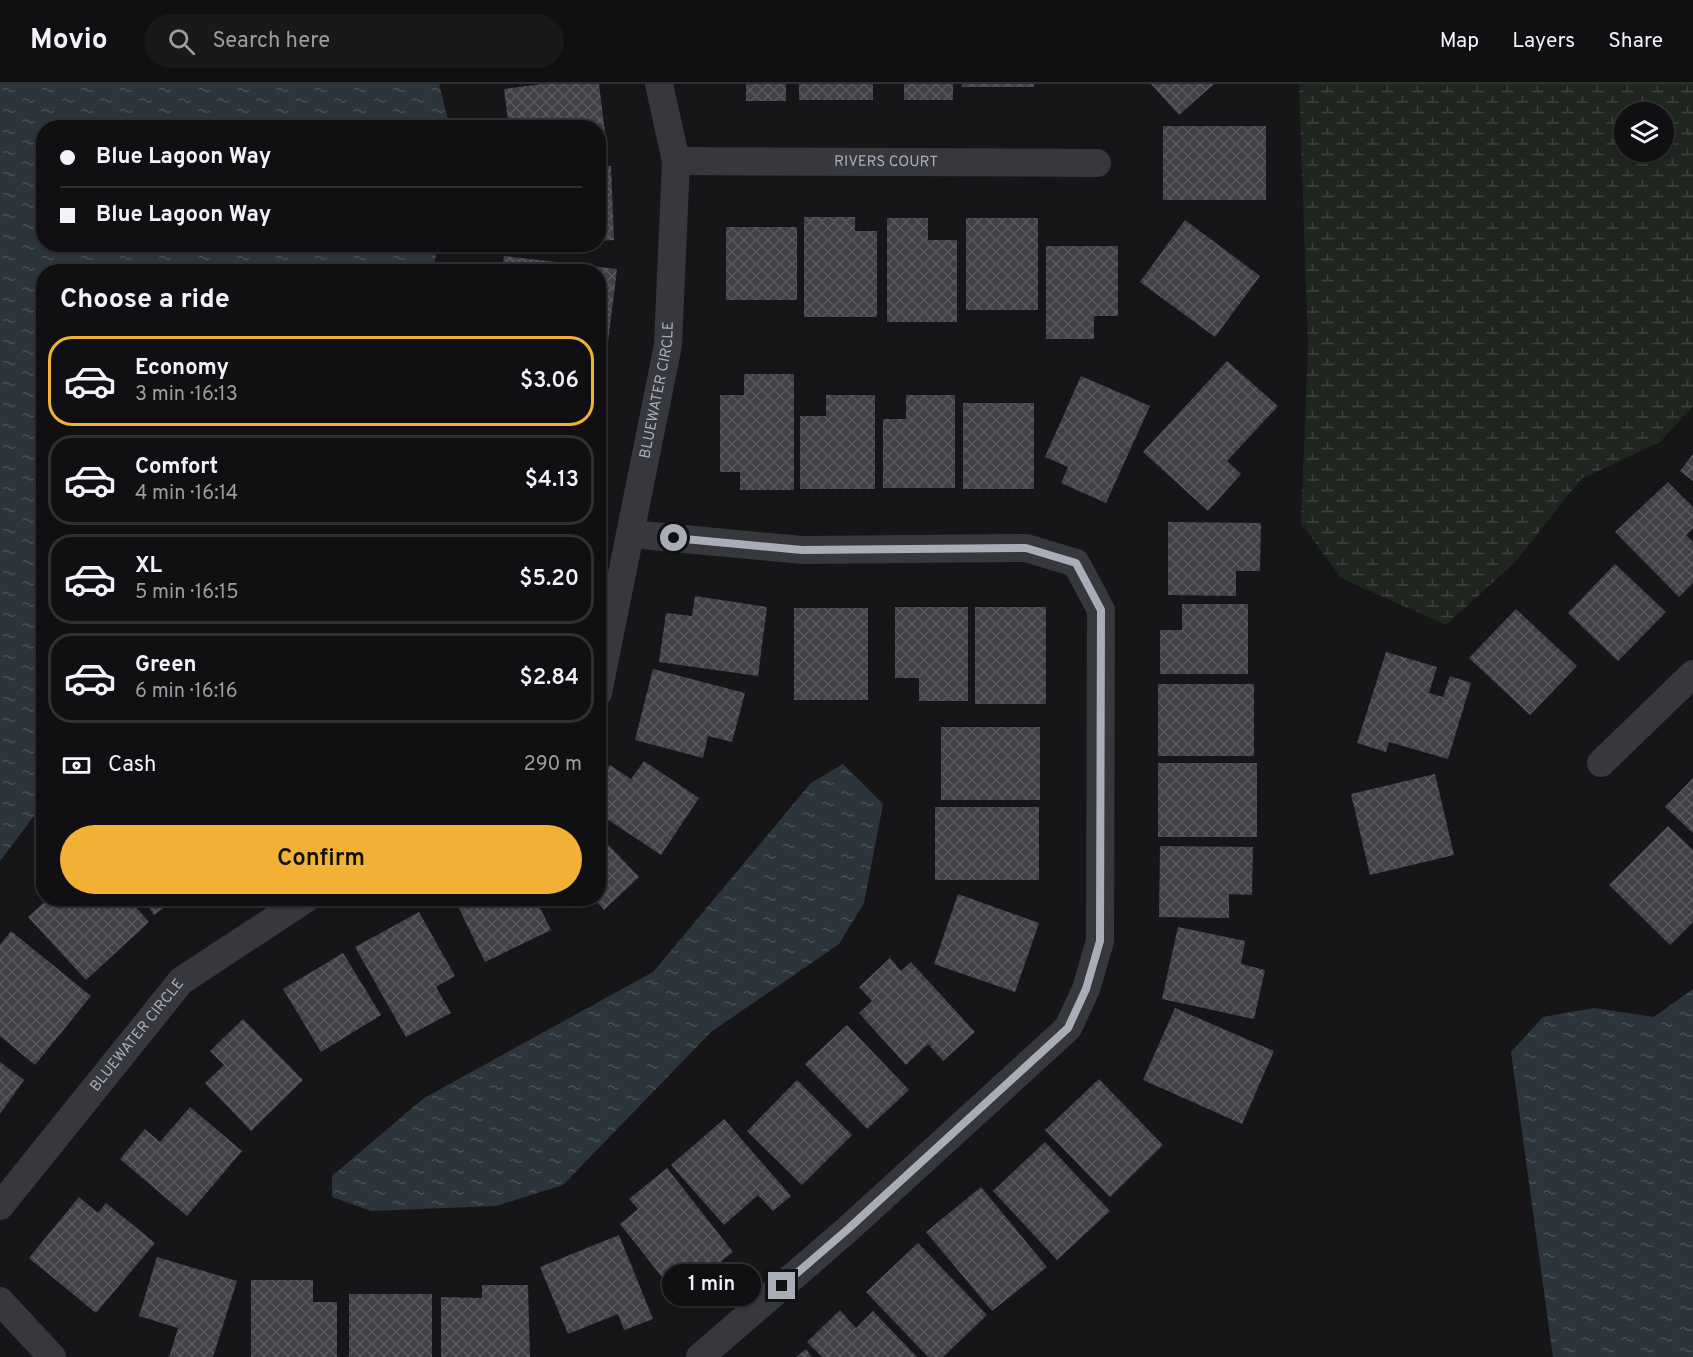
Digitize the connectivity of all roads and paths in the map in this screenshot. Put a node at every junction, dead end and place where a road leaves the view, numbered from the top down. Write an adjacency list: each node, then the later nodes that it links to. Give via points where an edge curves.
1 (659, 84): 2 (street, BLUEWATER CIRCLE)
2 (676, 161): 3 (street, RIVERS COURT); 4 (street, BLUEWATER CIRCLE, via 668,345)
3 (1096, 163)
4 (631, 534): 5 (street, BLUEWATER CIRCLE); 12 (street, via 802,550 1026,548 1076,563 1101,610 1100,941 1086,989 1068,1028 848,1229)
5 (606, 654)
6 (1693, 674): 7 (street)
7 (1601, 762)
8 (295, 906): 9 (street, BLUEWATER CIRCLE, via 181,981)
9 (0, 1206)
10 (0, 1301): 11 (street)
11 (52, 1357)
12 (700, 1357)

